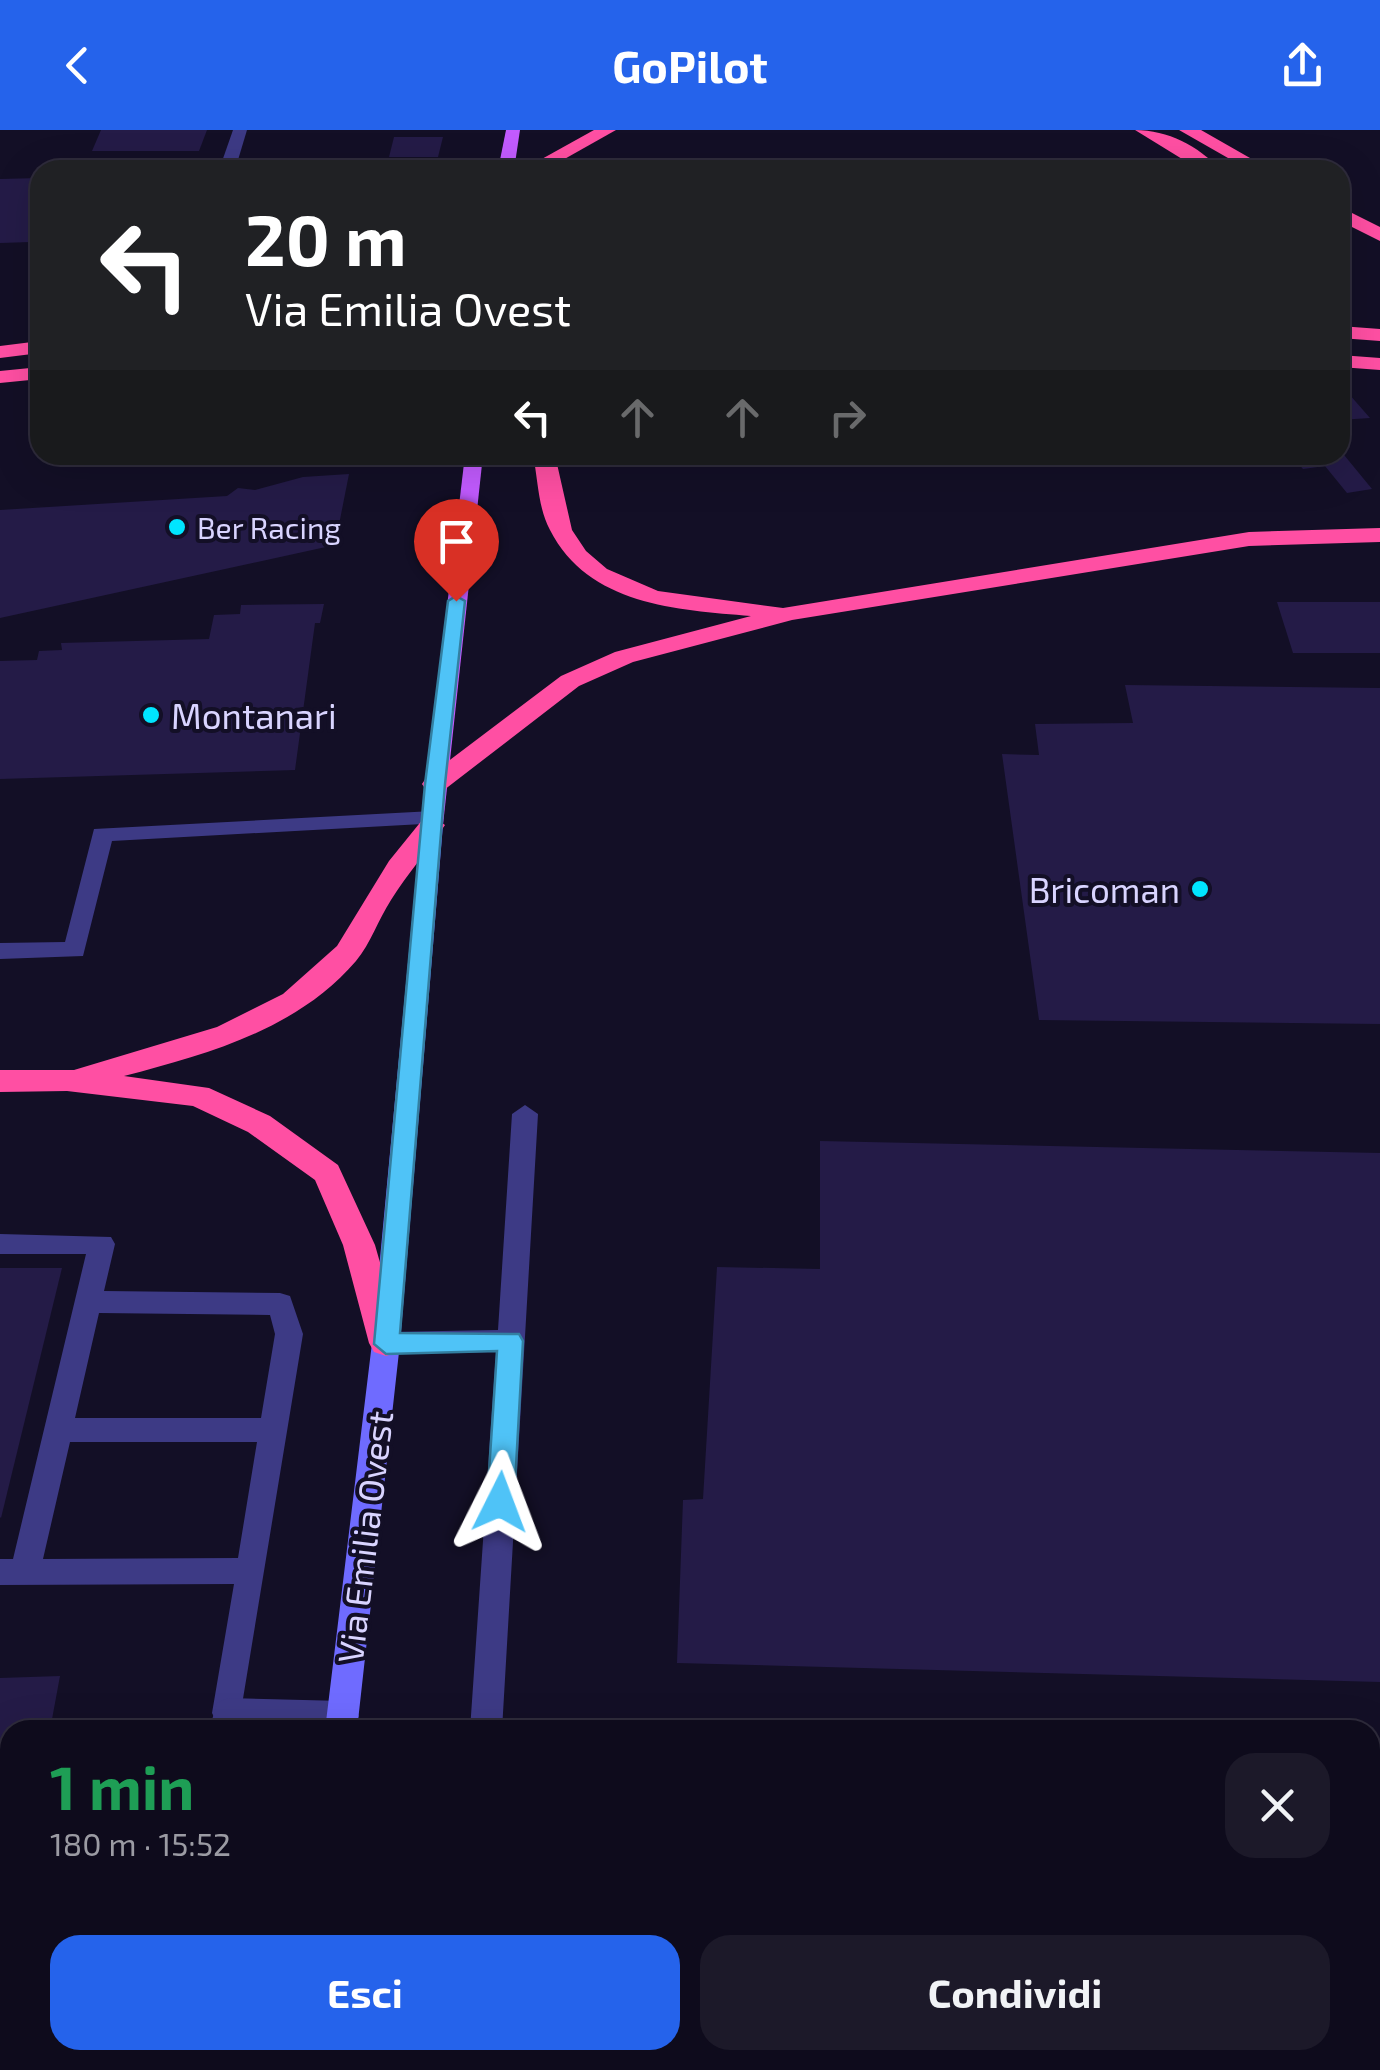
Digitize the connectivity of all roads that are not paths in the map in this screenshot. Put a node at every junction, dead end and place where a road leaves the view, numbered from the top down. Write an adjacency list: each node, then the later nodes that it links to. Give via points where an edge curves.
1 (240, 130): 6 (street)
2 (514, 130): 7 (main road)
3 (607, 130): 8 (highway)
4 (1144, 130): 9 (highway)
5 (1188, 130): 10 (highway)
6 (230, 160)
7 (508, 160)
8 (551, 160)
9 (1198, 160)
10 (1244, 160)
11 (1350, 218): 12 (highway)
12 (1380, 235)
13 (1350, 333): 14 (highway)
14 (1380, 335)
15 (30, 348): 16 (highway)
16 (0, 350)
17 (1350, 362): 18 (highway)
18 (1380, 364)
19 (30, 373): 20 (highway)
20 (0, 376)
21 (473, 465): 25 (main road, Via Emilia Ovest)
22 (546, 465): 24 (highway, via 561,529 584,564 600,574 648,597)
23 (1380, 535): 24 (highway, via 1249,538)
24 (791, 613): 25 (highway, via 624,657 570,681)
25 (435, 784): 26 (main road, Via Emilia Ovest)
26 (432, 822): 27 (street, via 102,834 75,950); 28 (highway, via 348,953 297,998 220,1036); 34 (main road, Via Emilia Ovest)
27 (0, 951)
28 (67, 1080): 29 (highway); 34 (highway, via 198,1096 260,1124 327,1173 359,1245)
29 (0, 1081)
30 (526, 1114): 33 (street)
31 (0, 1244): 32 (street, via 102,1244)
32 (88, 1302): 35 (street); 36 (street, via 280,1304 289,1334)
33 (510, 1341): 34 (street); 41 (street)
34 (386, 1344): 40 (main road, Via Emilia Ovest)
35 (59, 1430): 36 (street); 38 (street)
36 (274, 1430): 37 (street)
37 (250, 1571): 38 (street); 39 (street)
38 (12, 1572)
39 (227, 1720)
40 (342, 1720)
41 (487, 1720)

